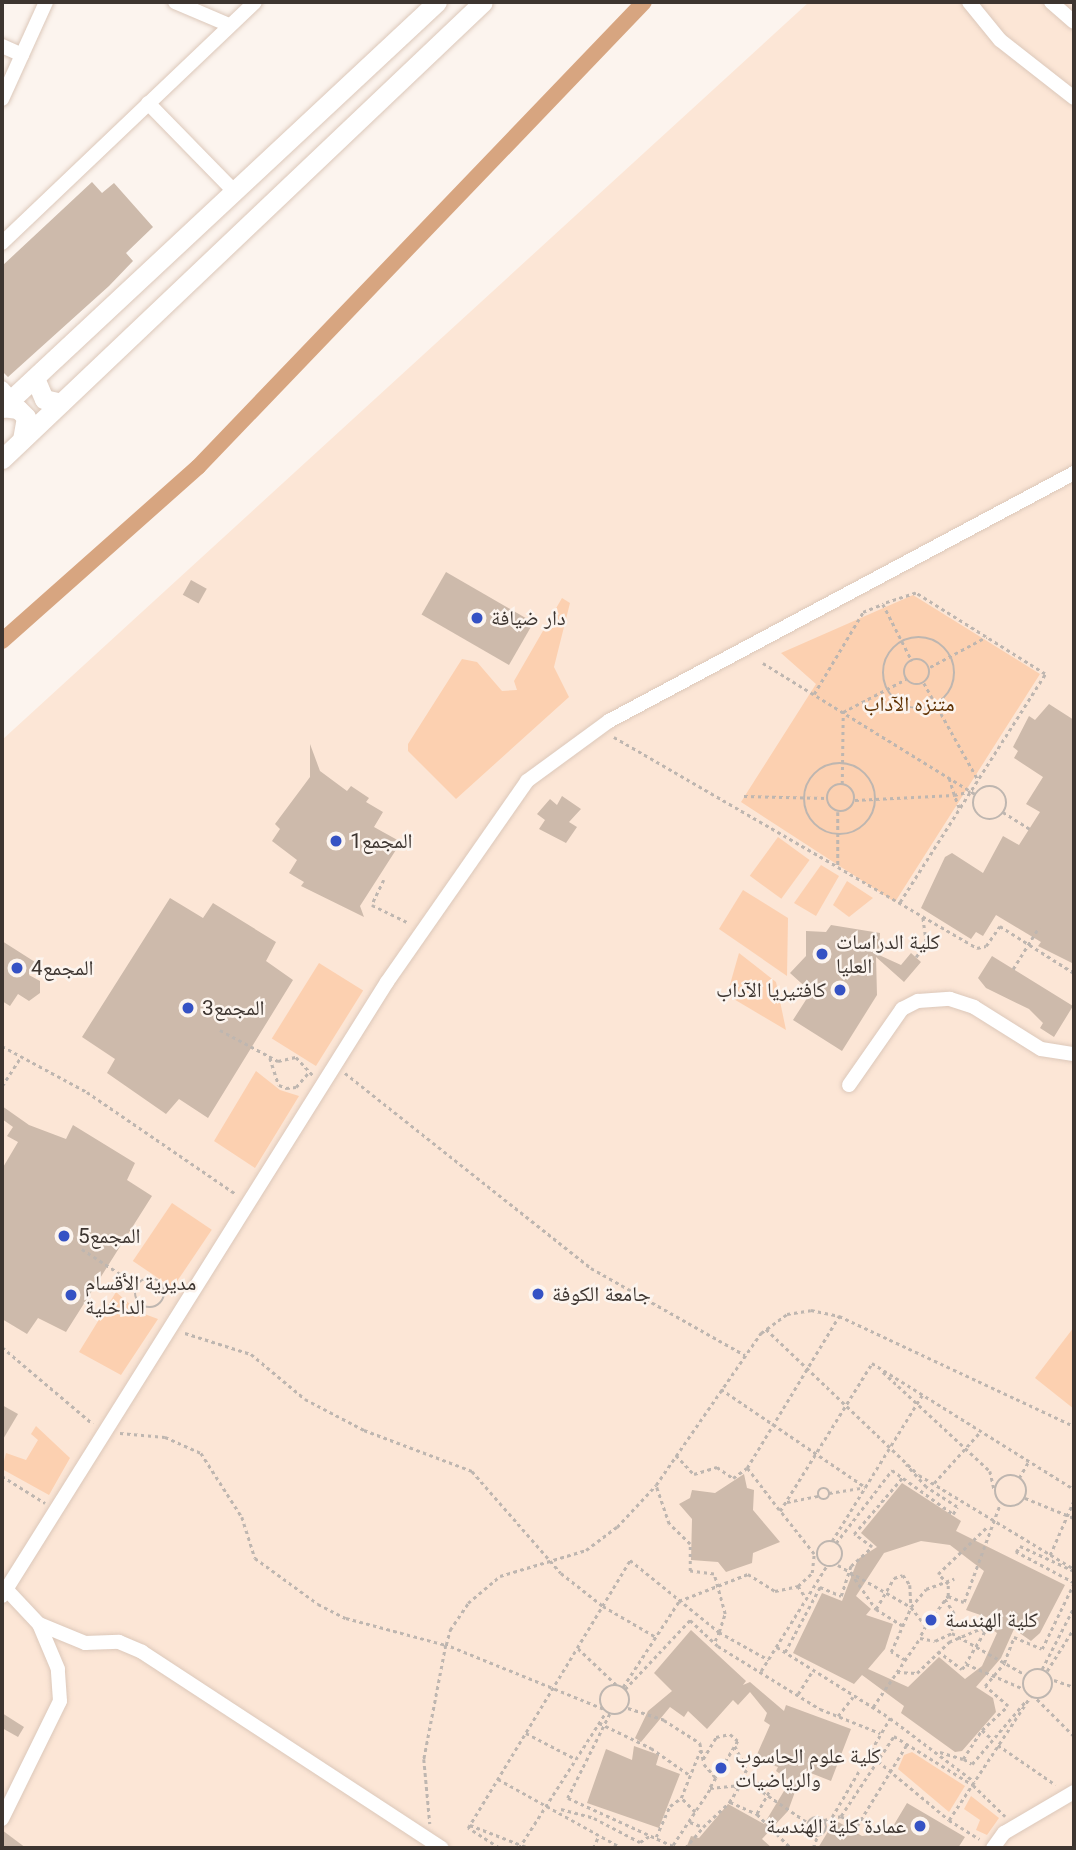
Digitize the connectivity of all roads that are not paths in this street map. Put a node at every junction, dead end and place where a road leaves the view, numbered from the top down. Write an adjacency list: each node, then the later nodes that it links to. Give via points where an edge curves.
1 (47, 2): 11 (street)
2 (175, 2): 9 (street)
3 (255, 2): 9 (street)
4 (483, 2): 19 (main road)
5 (969, 2): 12 (street, via 1000,40)
6 (1051, 2): 8 (street)
7 (428, 4): 15 (main road)
8 (1074, 22)
9 (229, 25): 14 (street)
10 (2, 46): 11 (street)
11 (22, 55): 13 (street)
12 (1074, 97)
13 (2, 99)
14 (148, 103): 15 (street); 16 (street)
15 (235, 192): 17 (main road)
16 (2, 243)
17 (35, 378): 18 (main road); 19 (main road, via 44,399)
18 (5, 400): 20 (main road, via 26,417)
19 (61, 404): 20 (main road)
20 (22, 440): 21 (main road)
21 (2, 459)
22 (1074, 473): 25 (street, via 609,721 527,781 493,824 334,1065)
23 (1074, 1054): 24 (street, via 1041,1049 974,1007 950,999 918,1001 896,1017)
24 (849, 1085)
25 (4, 1592): 26 (street)
26 (39, 1624): 28 (street, via 58,1669 60,1701); 30 (street, via 85,1643 119,1642 142,1652)
27 (1072, 1794): 29 (street, via 1016,1826)
28 (2, 1819)
29 (993, 1847)
30 (440, 1848)

